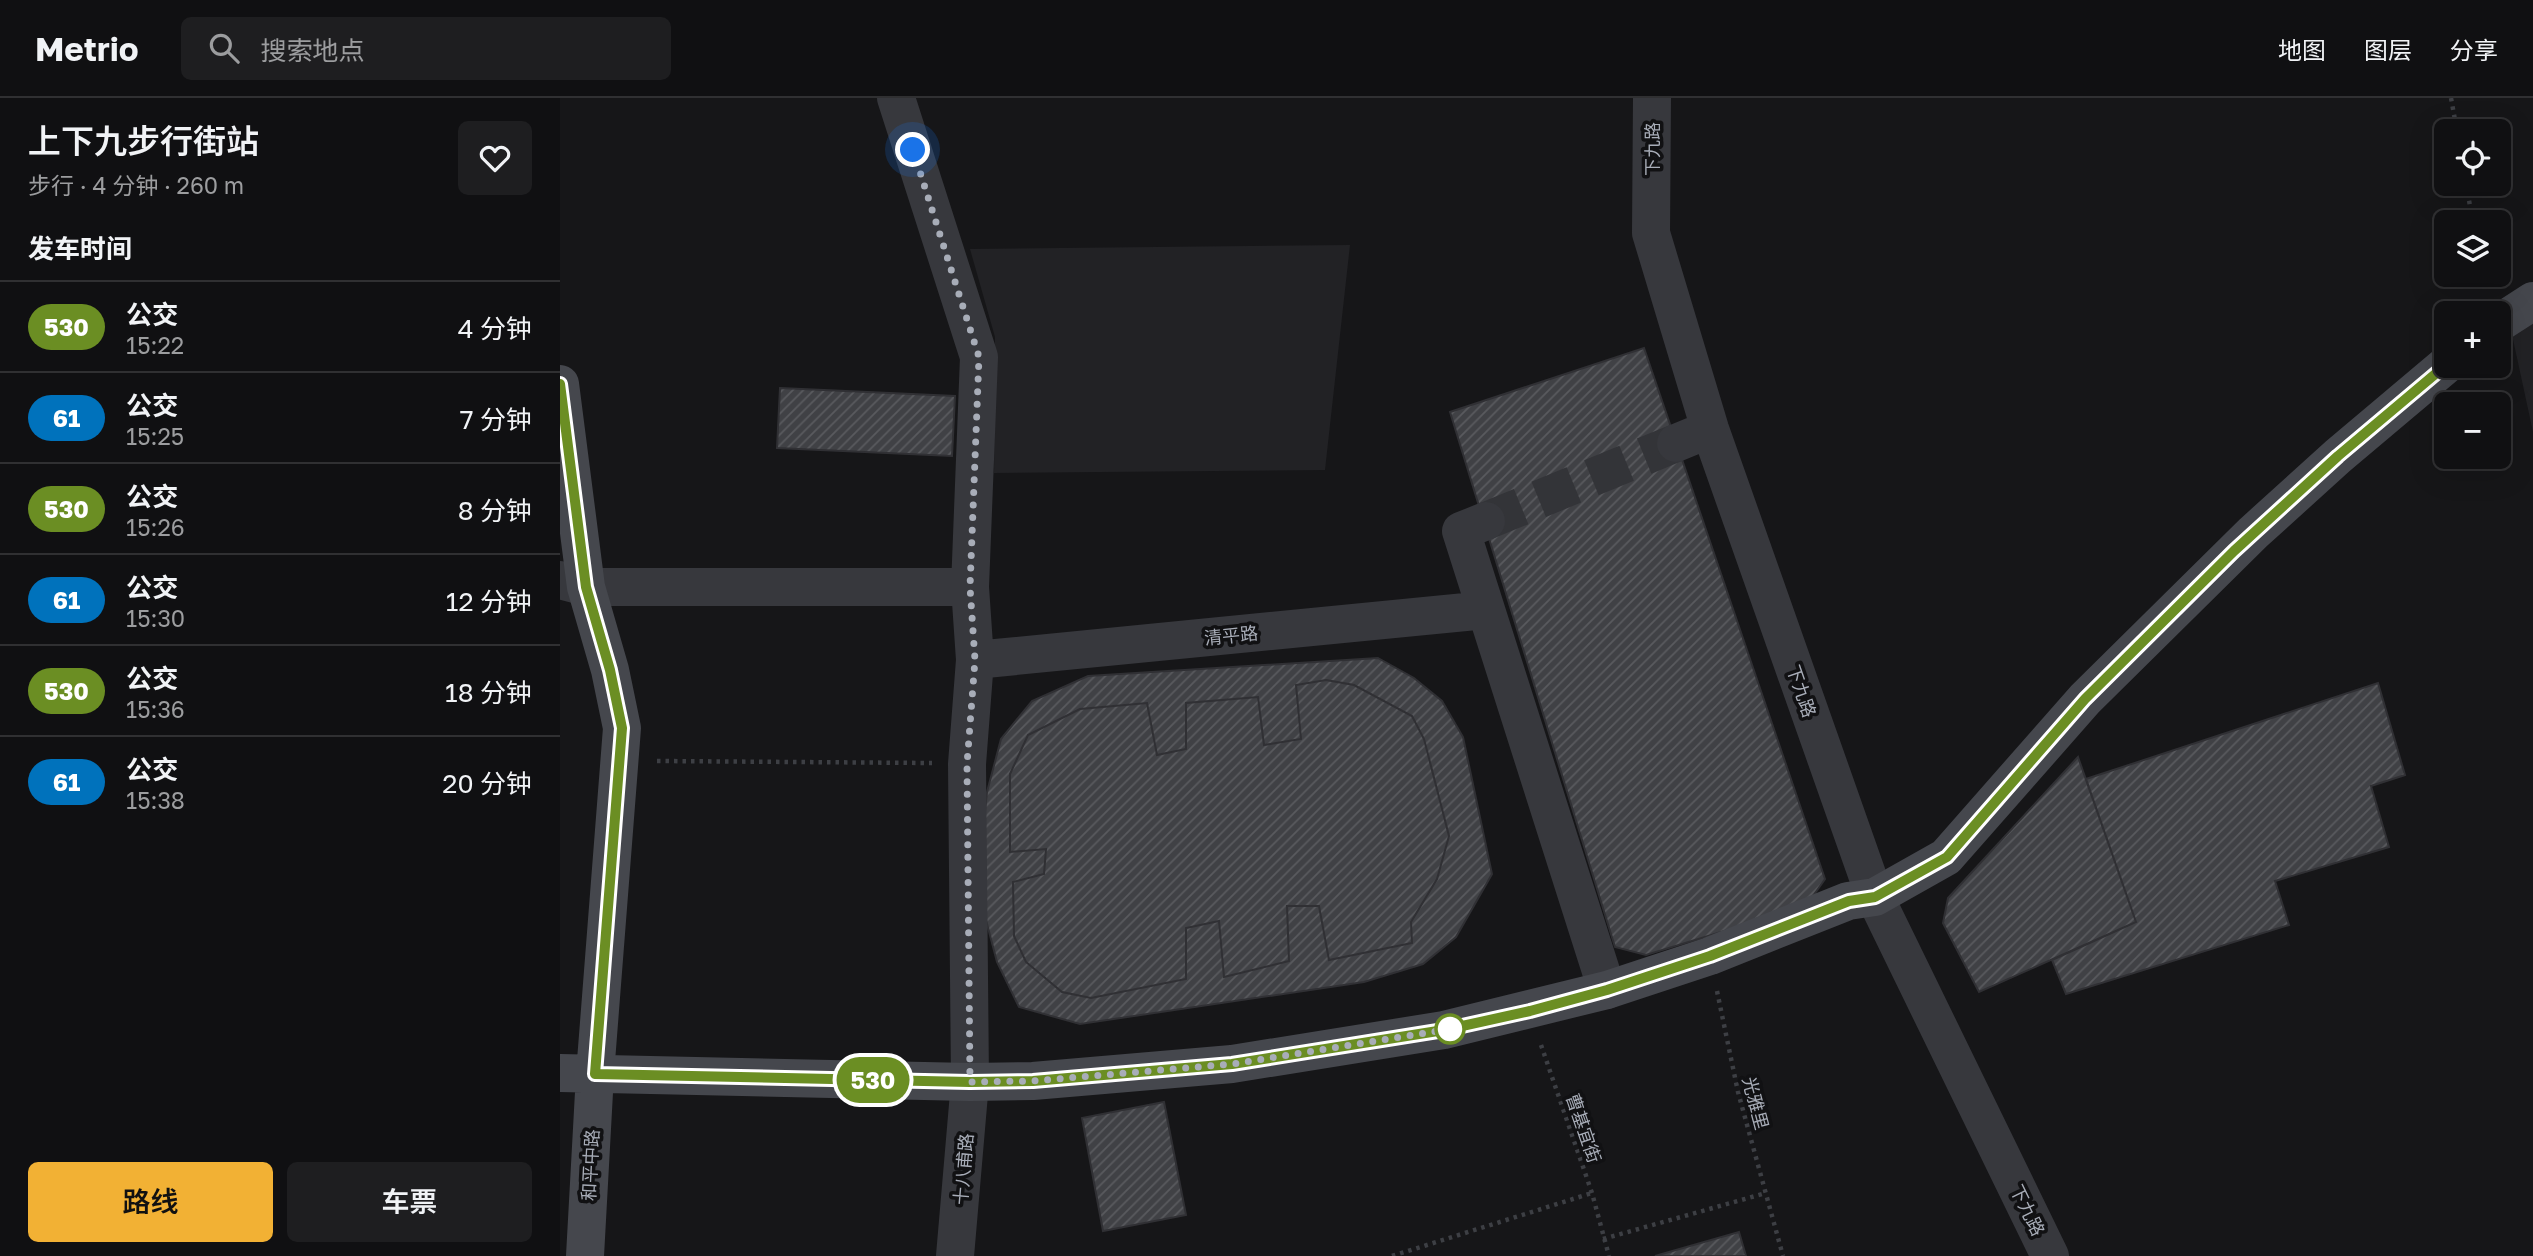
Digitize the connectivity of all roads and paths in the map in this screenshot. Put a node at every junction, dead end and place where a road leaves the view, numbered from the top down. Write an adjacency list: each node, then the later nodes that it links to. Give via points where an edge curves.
1 (896, 98): 11 (street, 十八甫路, via 979,357)
2 (1652, 98): 16 (street, 下九路, via 1651,233 1693,436)
3 (2452, 98): 4 (path)
4 (2455, 119)
5 (2533, 301): 6 (street)
6 (2511, 315)
7 (2434, 375): 16 (street, via 2243,543 2085,699 1947,857)
8 (560, 384): 10 (street, 和平中路)
9 (1473, 526): 12 (street)
10 (573, 584): 11 (street); 14 (street, 和平中路, via 610,670 622,728)
11 (970, 587): 13 (street, 十八甫路)
12 (1486, 610): 13 (street, 清平路); 18 (street)
13 (975, 660): 15 (street, 十八甫路)
14 (621, 760): 15 (path); 20 (street, 和平中路)
15 (967, 764): 21 (street, 十八甫路)
16 (1875, 897): 17 (street, via 1849,901); 30 (street, 下九路)
17 (1710, 956): 18 (street); 23 (path, 光雅里, via 1738,1092)
18 (1607, 990): 19 (street)
19 (1530, 1011): 21 (street, via 1444,1030 1232,1064); 22 (path, 曹基宜街)
20 (578, 1074): 21 (street); 25 (street, 和平中路)
21 (970, 1082): 26 (street, 十八甫路)
22 (1592, 1193): 24 (path, 曹基宜街); 27 (path)
23 (1766, 1193): 24 (path); 29 (path, 光雅里)
24 (1603, 1239): 28 (path, 曹基宜街)
25 (585, 1256)
26 (955, 1256)
27 (1392, 1256)
28 (1609, 1256)
29 (1783, 1256)
30 (2050, 1256)

